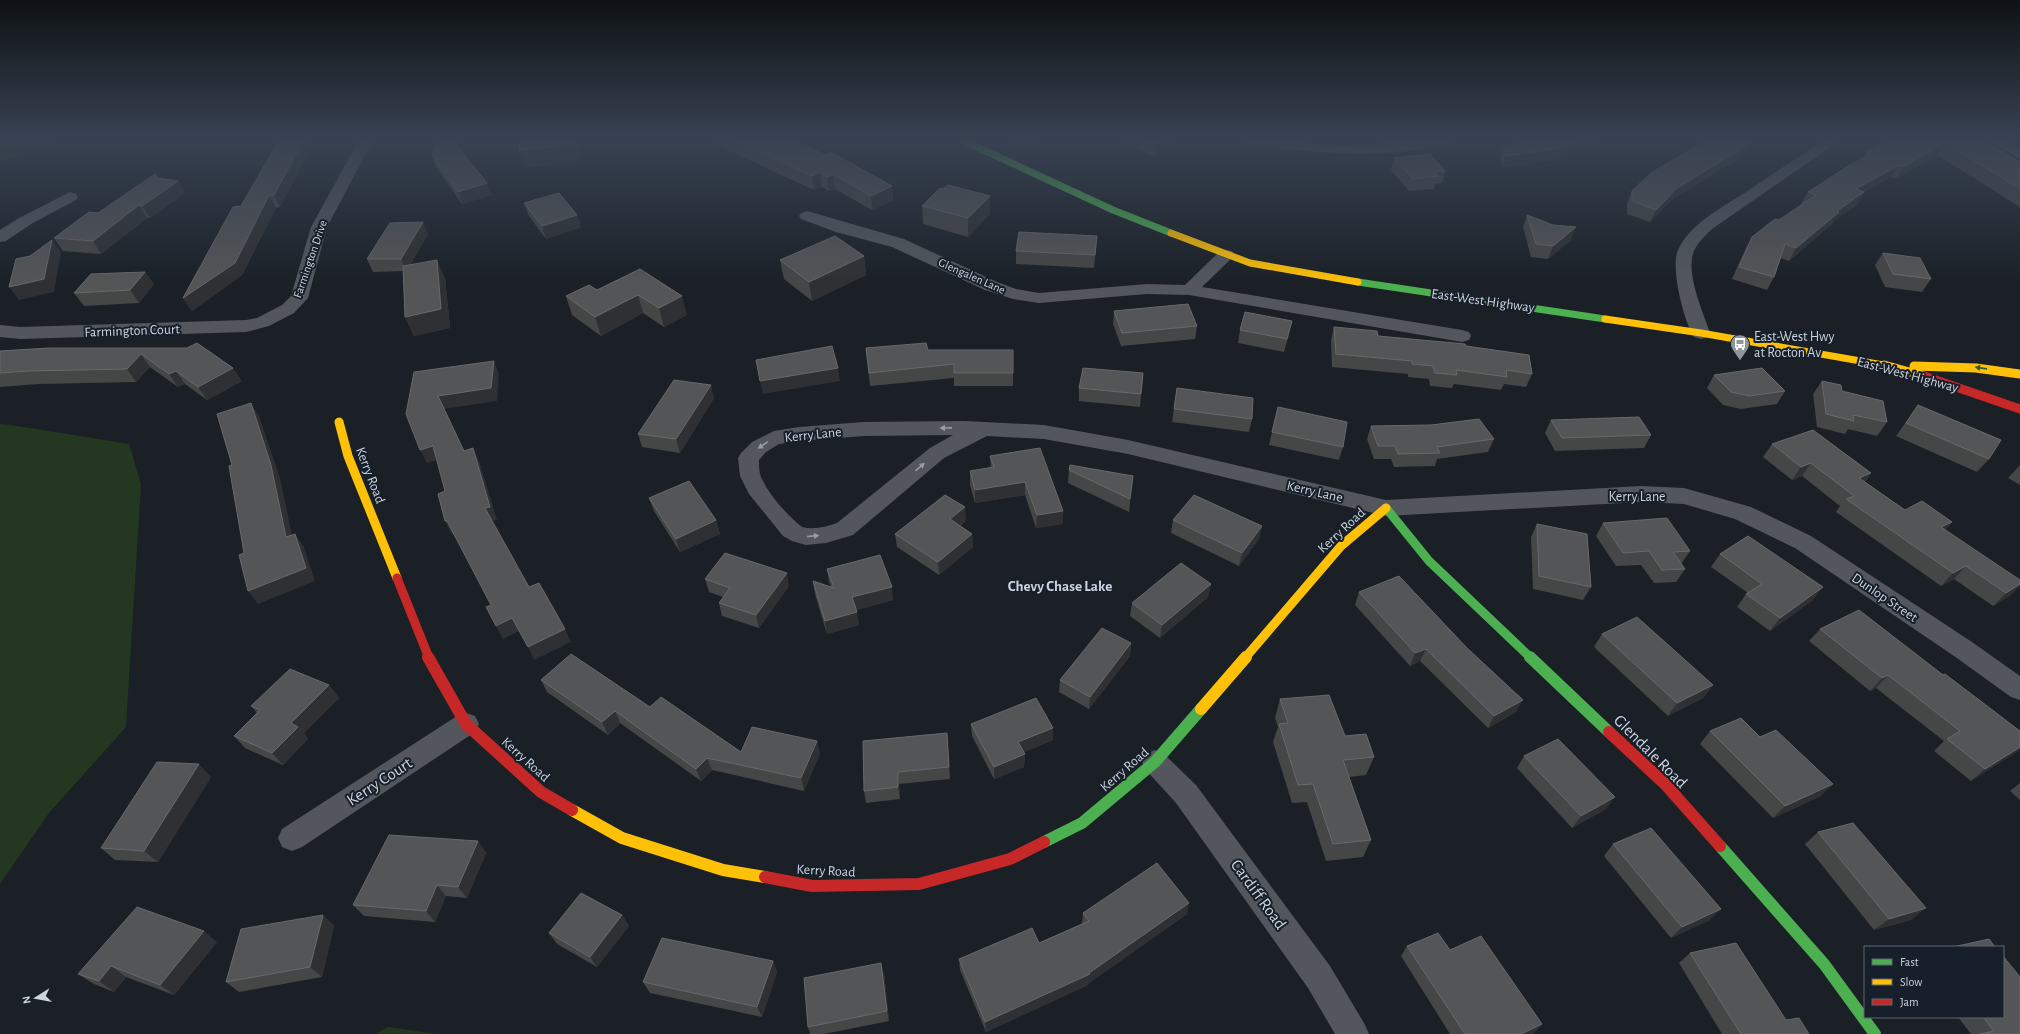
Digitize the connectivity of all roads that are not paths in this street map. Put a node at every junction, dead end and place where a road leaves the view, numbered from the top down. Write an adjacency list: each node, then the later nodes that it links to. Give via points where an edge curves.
1 (339, 188): 9 (street, Farmington Drive, via 318,227 299,298 288,309)
2 (1066, 188): 7 (street, East-West Highway)
3 (1762, 188): 11 (street, via 1706,226 1692,240 1684,256 1684,273)
4 (70, 197): 6 (street)
5 (807, 216): 8 (street, Glengalen Lane, via 898,243 1013,294 1039,298 1147,289)
6 (0, 237)
7 (1226, 255): 8 (street); 11 (street, East-West Highway, via 1250,263 1319,276)
8 (1189, 290): 12 (street)
9 (263, 322): 10 (street, Farmington Court, via 238,327 20,333)
10 (0, 331)
11 (1701, 333): 13 (street, East-West Highway)
12 (1462, 336)
13 (1888, 366): 14 (street, one-way to 13, via 1976,368); 15 (street, East-West Highway, via 1935,379)
14 (2020, 374)
15 (2020, 409)
16 (339, 422): 21 (street, Kerry Road, via 348,456 429,659)
17 (985, 429): 17 (street, Kerry Lane, one-way to 17, via 864,429 798,434 774,438 759,447 748,458 749,468 753,484 793,533 807,536 828,534 845,529 937,453); 18 (street, Kerry Lane, via 1044,432 1128,447)
18 (1386, 508): 19 (street, Kerry Lane, via 1641,494 1684,496); 22 (street, Kerry Road, via 1342,546); 25 (street, Glendale Road, via 1429,561 1665,784 1824,964)
19 (1743, 513): 20 (street, Dunlop Street, via 1803,542)
20 (2020, 690)
21 (466, 724): 22 (street, Kerry Road, via 541,792 622,838 723,870 812,886 919,884 1010,859 1082,824); 23 (street, Kerry Court)
22 (1155, 762): 24 (street, Cardiff Road, via 1186,794 1319,977)
23 (292, 838)
24 (1353, 1034)
25 (1875, 1034)

